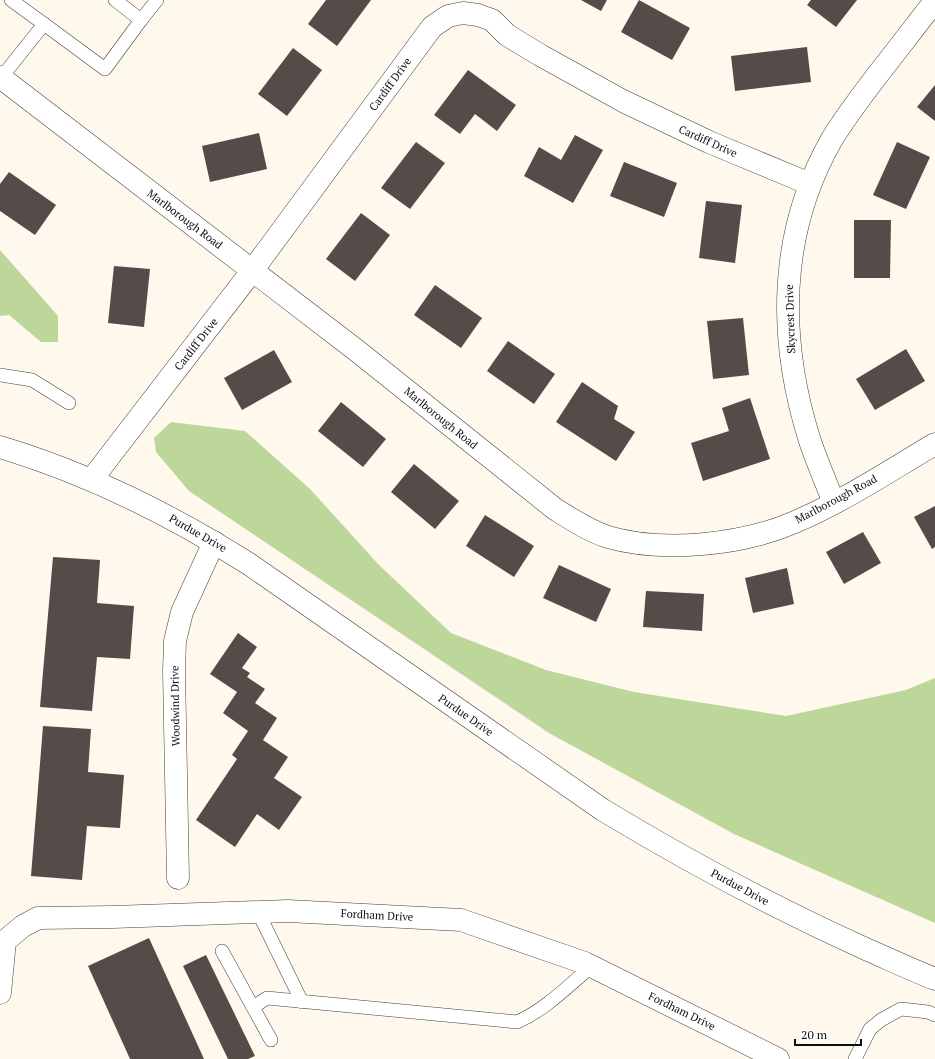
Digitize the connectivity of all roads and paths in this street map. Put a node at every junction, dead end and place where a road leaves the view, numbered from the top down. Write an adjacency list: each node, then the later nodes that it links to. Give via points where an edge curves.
1 (11, 0): 6 (lane)
2 (115, 0): 5 (lane)
3 (157, 0): 5 (lane)
4 (935, 1): 8 (street, Skycrest Drive, via 856,102 832,140)
5 (141, 20): 6 (lane, via 105,69)
6 (44, 24): 7 (lane)
7 (0, 78): 9 (street, Marlborough Road)
8 (810, 184): 9 (street, Cardiff Drive, via 708,142 623,101 507,35 492,20 463,13 448,16 432,28); 15 (street, Skycrest Drive, via 796,228 789,272 787,307 790,357 809,440)
9 (252, 271): 14 (street, Cardiff Drive); 15 (street, Marlborough Road, via 356,350 554,508 580,524 607,536 644,544 711,543 751,536 794,522)
10 (0, 375): 11 (lane, via 32,380)
11 (69, 403)
12 (935, 444): 15 (street, Marlborough Road)
13 (0, 447): 14 (street, Purdue Drive)
14 (92, 479): 16 (street, Purdue Drive, via 154,508)
15 (834, 503)
16 (214, 542): 17 (street, Woodwind Drive, via 182,612 175,641); 21 (street, Purdue Drive, via 647,837 752,895)
17 (178, 878)
18 (258, 912): 20 (street, Fordham Drive, via 296,911 461,920); 22 (street, Fordham Drive, via 38,918 23,926 5,941); 23 (lane)
19 (222, 951): 24 (lane)
20 (592, 966): 23 (lane, via 545,1006 517,1022); 27 (street, Fordham Drive)
21 (935, 979)
22 (0, 993)
23 (302, 1002): 24 (lane, via 268,998)
24 (253, 1007): 26 (lane)
25 (935, 1015): 28 (lane, via 901,1009 881,1020 870,1029)
26 (271, 1040)
27 (778, 1059)
28 (855, 1059)

